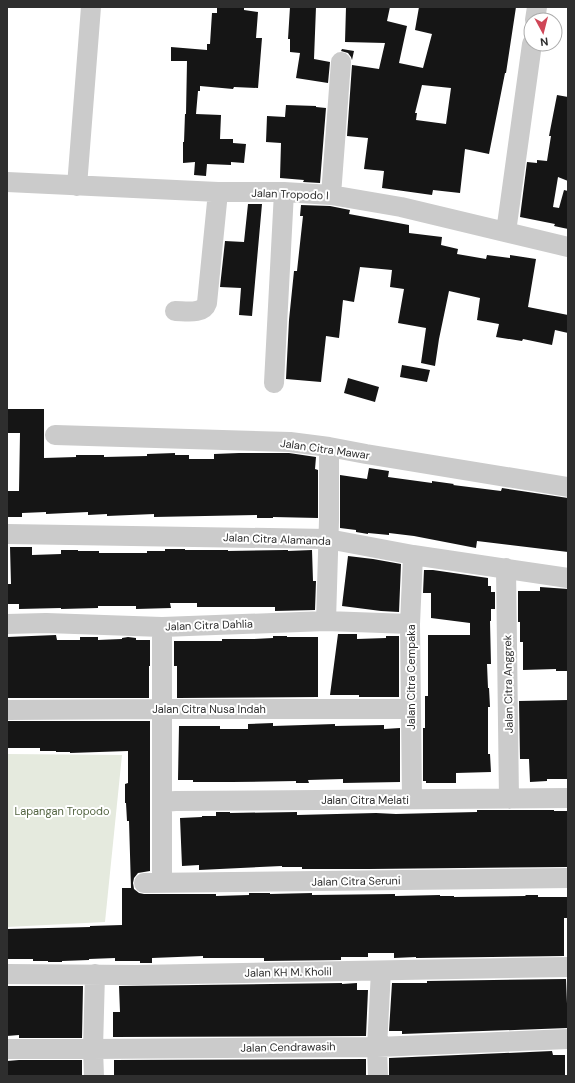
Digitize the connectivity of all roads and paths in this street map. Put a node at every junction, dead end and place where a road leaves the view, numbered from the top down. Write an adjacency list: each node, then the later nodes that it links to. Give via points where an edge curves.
1 (91, 7): 5 (street)
2 (531, 52): 9 (street)
3 (341, 62): 8 (street)
4 (7, 182): 5 (street, Jalan Tropodo I)
5 (77, 186): 6 (street, Jalan Tropodo I)
6 (218, 192): 7 (street, Jalan Tropodo I); 11 (street, via 206,307 200,311)
7 (284, 192): 8 (street, Jalan Tropodo I); 12 (street)
8 (331, 195): 9 (street, Jalan Tropodo I)
9 (506, 232): 10 (street, Jalan Tropodo I)
10 (568, 247)
11 (175, 311)
12 (274, 383)
13 (55, 435): 14 (street, Jalan Citra Mawar, via 290,442)
14 (328, 447): 15 (street, Jalan Citra Mawar); 17 (street)
15 (568, 487)
16 (7, 534): 17 (street, Jalan Citra Alamanda)
17 (328, 539): 18 (street, Jalan Citra Alamanda); 21 (street)
18 (413, 555): 19 (street, Jalan Citra Alamanda); 23 (street, Jalan Citra Cempaka)
19 (506, 568): 20 (street, Jalan Citra Alamanda); 30 (street, Jalan Citra Anggrek)
20 (568, 578)
21 (326, 621): 23 (street, Jalan Citra Dahlia); 24 (street, Jalan Citra Dahlia)
22 (7, 624): 24 (street, Jalan Citra Dahlia)
23 (410, 624): 25 (street, Jalan Citra Cempaka)
24 (162, 627): 26 (street)
25 (411, 708): 26 (street, Jalan Citra Nusa Indah); 29 (street, Jalan Citra Cempaka)
26 (163, 709): 27 (street, Jalan Citra Nusa Indah); 31 (street)
27 (7, 710)
28 (568, 798): 30 (street, Jalan Citra Melati)
29 (412, 799): 30 (street, Jalan Citra Melati); 31 (street, Jalan Citra Melati)
30 (509, 799)
31 (162, 802): 32 (street, Jalan Citra Seruni, via 153,883)
32 (568, 878)
33 (568, 967): 34 (street, Jalan KH M. Kholil)
34 (380, 970): 36 (street, Jalan KH M. Kholil); 38 (street)
35 (7, 974): 36 (street, Jalan KH M. Kholil)
36 (95, 974): 40 (street)
37 (568, 1039): 38 (street, Jalan Cendrawasih)
38 (377, 1047): 40 (street, Jalan Cendrawasih); 42 (street)
39 (7, 1049): 40 (street, Jalan Cendrawasih)
40 (93, 1049): 41 (street)
41 (94, 1076)
42 (378, 1076)

